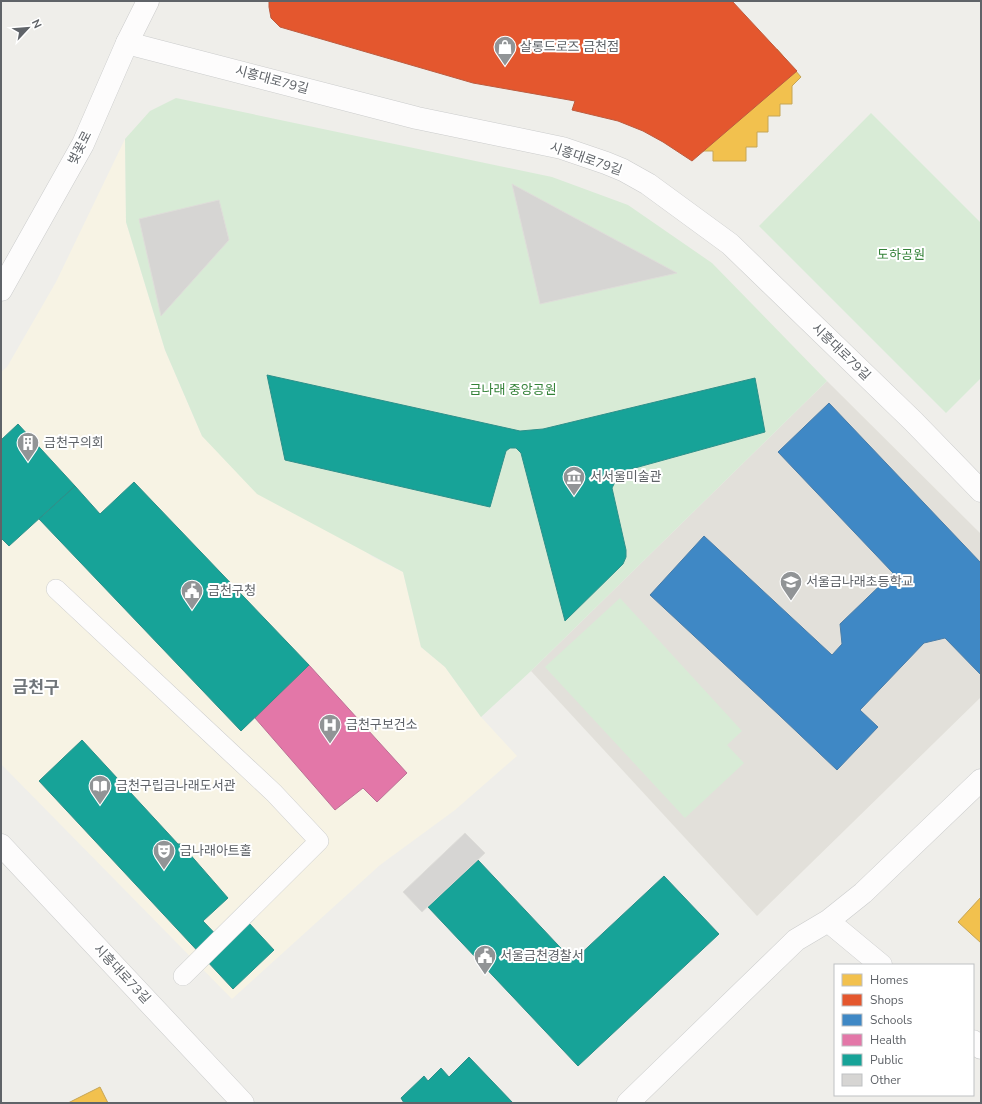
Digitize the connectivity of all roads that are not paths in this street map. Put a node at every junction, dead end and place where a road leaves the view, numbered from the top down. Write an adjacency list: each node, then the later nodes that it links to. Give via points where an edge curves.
1 (148, 1): 2 (street, 벚꽃로)
2 (127, 43): 3 (street, 벚꽃로, via 83,144); 4 (street, 시흥대로79길, via 417,118 562,148 623,170 648,184 730,244 913,421)
3 (1, 290)
4 (981, 491)
5 (56, 589): 10 (street, via 274,793 319,842)
6 (981, 780): 8 (street, via 863,893)
7 (1, 845): 11 (street, 시흥대로73길)
8 (828, 921): 9 (street); 12 (street, via 796,940)
9 (880, 964)
10 (183, 976)
11 (244, 1103)
12 (628, 1103)

